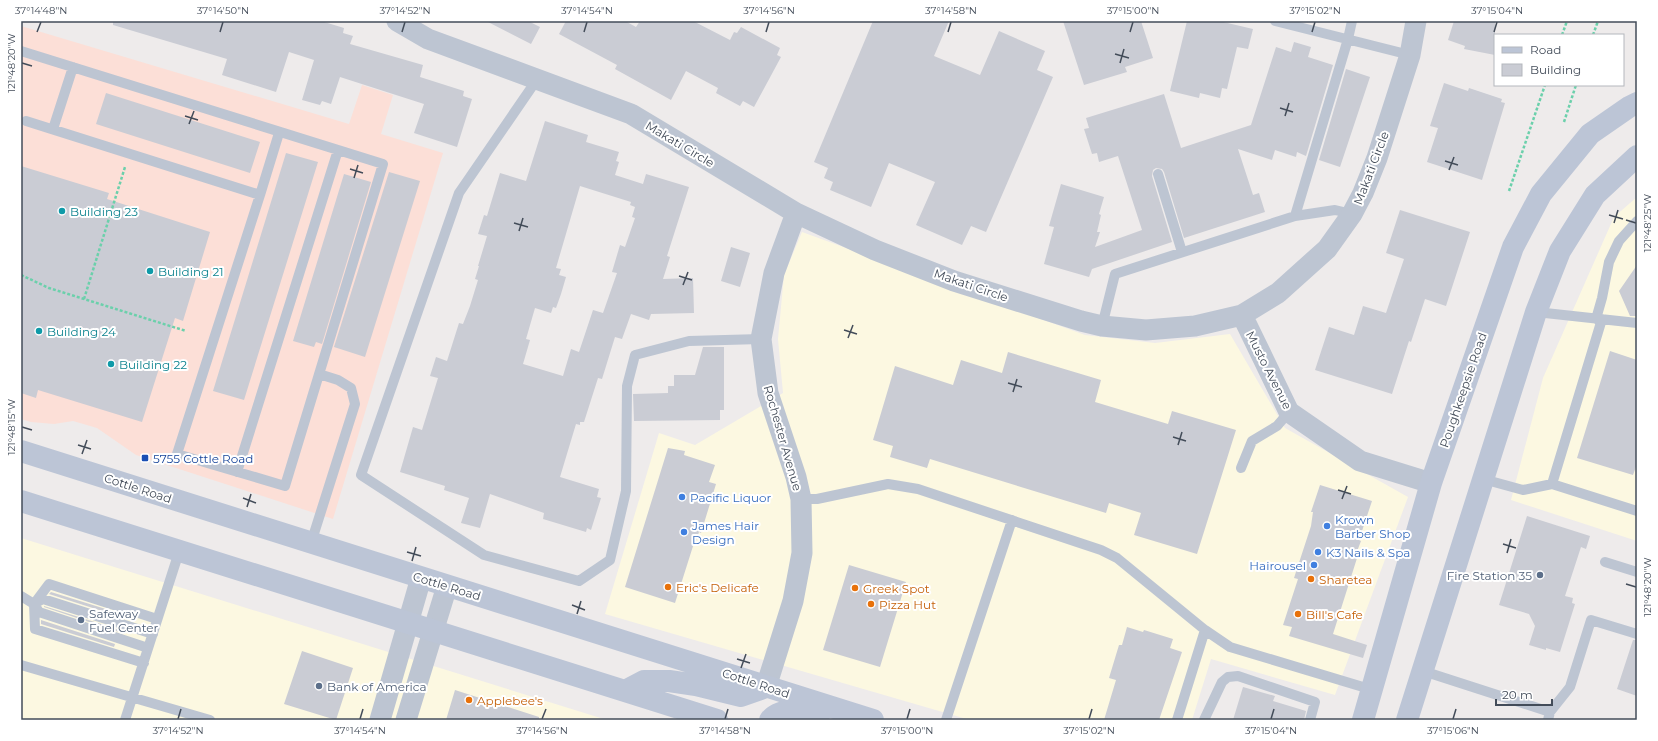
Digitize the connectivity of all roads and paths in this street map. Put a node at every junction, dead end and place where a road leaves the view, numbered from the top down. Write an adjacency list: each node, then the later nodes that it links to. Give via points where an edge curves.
1 (397, 21): 13 (street, Makati Circle, via 428,39)
2 (1274, 21): 9 (lane)
3 (1352, 21): 9 (lane)
4 (1416, 21): 11 (street, Makati Circle)
5 (1567, 21): 7 (path)
6 (1598, 21): 8 (path)
7 (1562, 34)
8 (1593, 34)
9 (1348, 39): 11 (lane); 29 (lane)
10 (21, 51): 12 (lane)
11 (1410, 55): 28 (street, Makati Circle, via 1377,158)
12 (73, 68): 19 (lane); 20 (lane)
13 (538, 78): 27 (street, Makati Circle, via 631,114); 40 (lane, via 459,193 362,475 484,555 578,581 610,560 626,491 628,386 635,355 689,341)
14 (1545, 86): 25 (path)
15 (1576, 86): 18 (path)
16 (1637, 103): 47 (main road, Poughkeepsie Road, via 1590,134 1538,201 1512,247)
17 (26, 121): 19 (lane)
18 (1564, 122)
19 (53, 129): 22 (lane)
20 (279, 132): 21 (lane); 26 (lane)
21 (338, 150): 41 (lane, via 383,164); 45 (lane)
22 (129, 153): 26 (lane); 33 (path)
23 (1637, 156): 34 (main road, via 1595,195 1560,251)
24 (1158, 174): 31 (lane)
25 (1509, 191)
26 (260, 195): 45 (lane, via 177,454)
27 (796, 213): 38 (street, Makati Circle, via 876,250 954,281); 40 (street, Rochester Avenue, via 774,273)
28 (1352, 214): 29 (lane, via 1335,210); 35 (street, Makati Circle, via 1327,249 1278,293)
29 (1295, 216): 31 (lane)
30 (1637, 221): 36 (lane, via 1619,241 1609,262)
31 (1182, 252): 38 (lane, via 1115,274)
32 (21, 275): 33 (path, via 49,288)
33 (84, 299): 39 (path)
34 (1536, 312): 36 (lane); 46 (main road)
35 (1242, 315): 38 (street, Makati Circle, via 1195,326 1146,330); 42 (street, Musto Avenue)
36 (1599, 319): 37 (lane); 48 (lane)
37 (1637, 323)
38 (1102, 326)
39 (186, 331)
40 (761, 339): 49 (street, Rochester Avenue, via 768,393 796,477)
41 (319, 374): 45 (lane, via 285,486); 53 (lane, via 338,380 351,388 355,404)
42 (1289, 412): 44 (lane, via 1277,426 1252,441); 47 (street, Musto Avenue, via 1360,461)
43 (21, 451): 53 (main road, Cottle Road)
44 (1241, 468)
45 (237, 472)
46 (1483, 479): 48 (lane, via 1523,490); 70 (main road)
47 (1431, 483): 72 (main road, Poughkeepsie Road)
48 (1552, 484): 51 (lane)
49 (801, 500): 52 (lane, via 818,499 888,484 918,489); 71 (street, Rochester Avenue, via 802,553 793,601)
50 (21, 502): 54 (main road)
51 (1637, 510)
52 (1012, 520): 63 (lane, via 1102,550 1117,558); 84 (lane)
53 (311, 543): 57 (main road, Cottle Road)
54 (179, 552): 61 (lane); 62 (main road)
55 (1605, 562): 56 (lane)
56 (1637, 572)
57 (421, 578): 58 (main road, Cottle Road); 62 (street)
58 (447, 586): 64 (street); 71 (main road, Cottle Road)
59 (21, 596): 60 (lane)
60 (34, 604): 61 (lane, via 49,584); 65 (lane, via 43,599); 67 (lane, via 39,612); 68 (lane, via 35,629)
61 (157, 620): 65 (lane)
62 (408, 624): 64 (main road); 78 (street)
63 (1205, 630): 72 (lane, via 1230,647); 85 (lane)
64 (433, 632): 73 (main road); 79 (street)
65 (153, 634): 67 (lane)
66 (1637, 634): 75 (lane, via 1591,620 1570,687)
67 (148, 648): 68 (lane)
68 (144, 663): 74 (lane)
69 (21, 665): 74 (lane)
70 (1423, 671): 75 (lane); 89 (main road)
71 (766, 687): 73 (main road, via 741,696 696,685 644,681); 83 (main road, Cottle Road)
72 (1373, 690): 88 (main road, Poughkeepsie Road)
73 (625, 691): 80 (main road)
74 (133, 697): 76 (lane); 77 (lane)
75 (1549, 716)
76 (125, 720)
77 (210, 720)
78 (380, 720)
79 (406, 720)
80 (717, 720)
81 (770, 720): 82 (main road, via 792,710)
82 (861, 720)
83 (873, 720)
84 (946, 720)
85 (1177, 720)
86 (1204, 720): 87 (lane, via 1222,682 1228,677 1238,676 1315,702)
87 (1310, 720)
88 (1363, 720)
89 (1407, 720)

